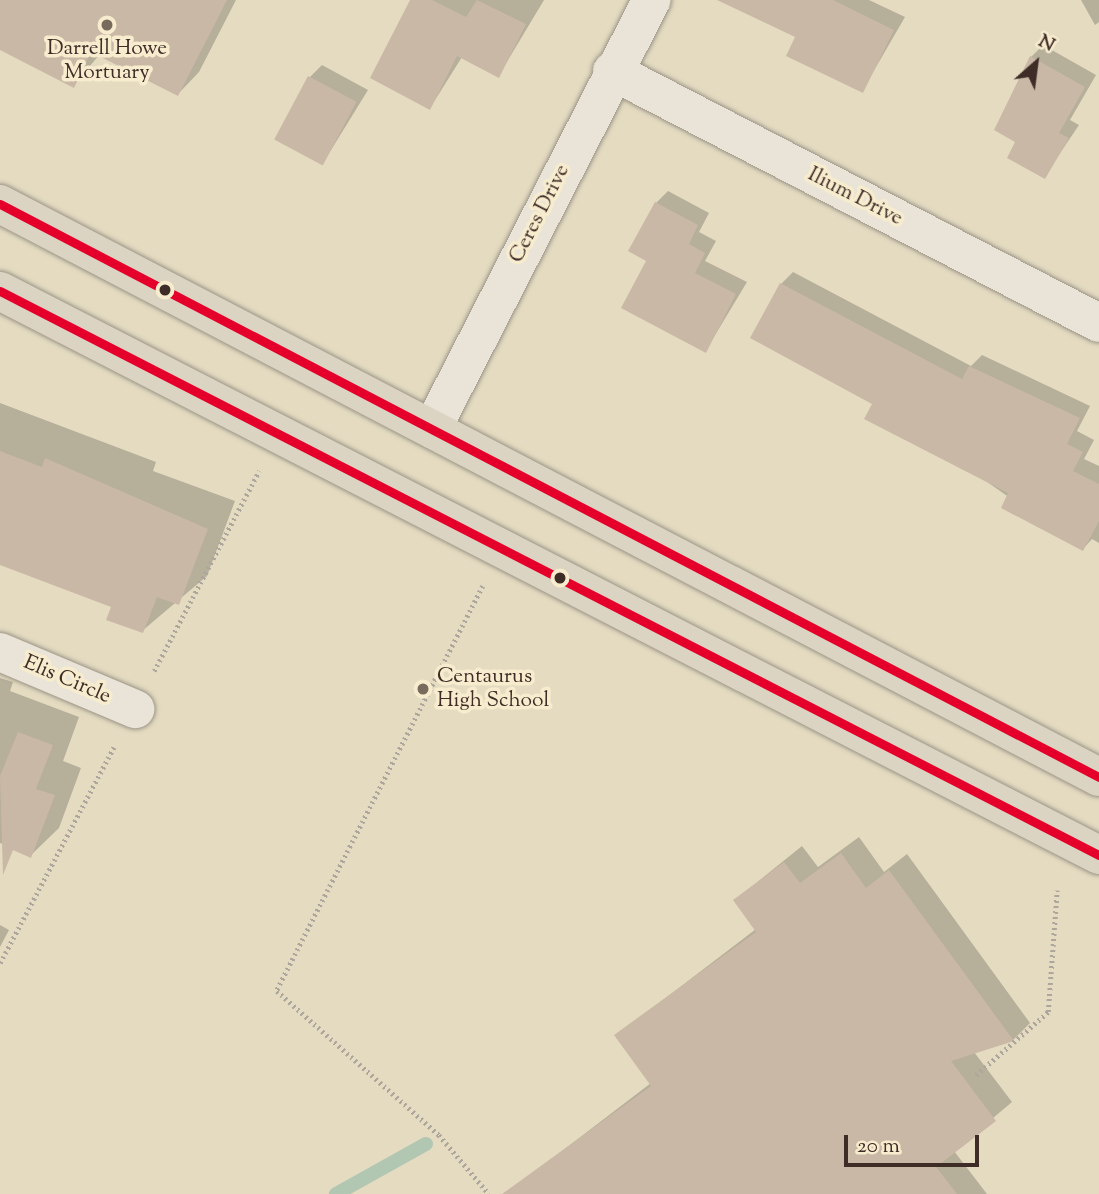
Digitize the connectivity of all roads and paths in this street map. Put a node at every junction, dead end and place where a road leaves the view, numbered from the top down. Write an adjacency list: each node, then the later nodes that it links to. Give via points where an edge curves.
1 (652, 0): 2 (street, Ceres Drive)
2 (612, 71): 5 (street, Ilium Drive); 6 (street, Ceres Drive)
3 (0, 204): 6 (main road)
4 (0, 291): 11 (main road)
5 (1099, 323)
6 (432, 429): 10 (main road)
7 (489, 575): 14 (path, via 277,990 439,1135)
8 (0, 652): 9 (street, Elis Circle)
9 (135, 709)
10 (1099, 777)
11 (1099, 855)
12 (1057, 890): 13 (path, via 1048,1012)
13 (976, 1075)
14 (489, 1194)

